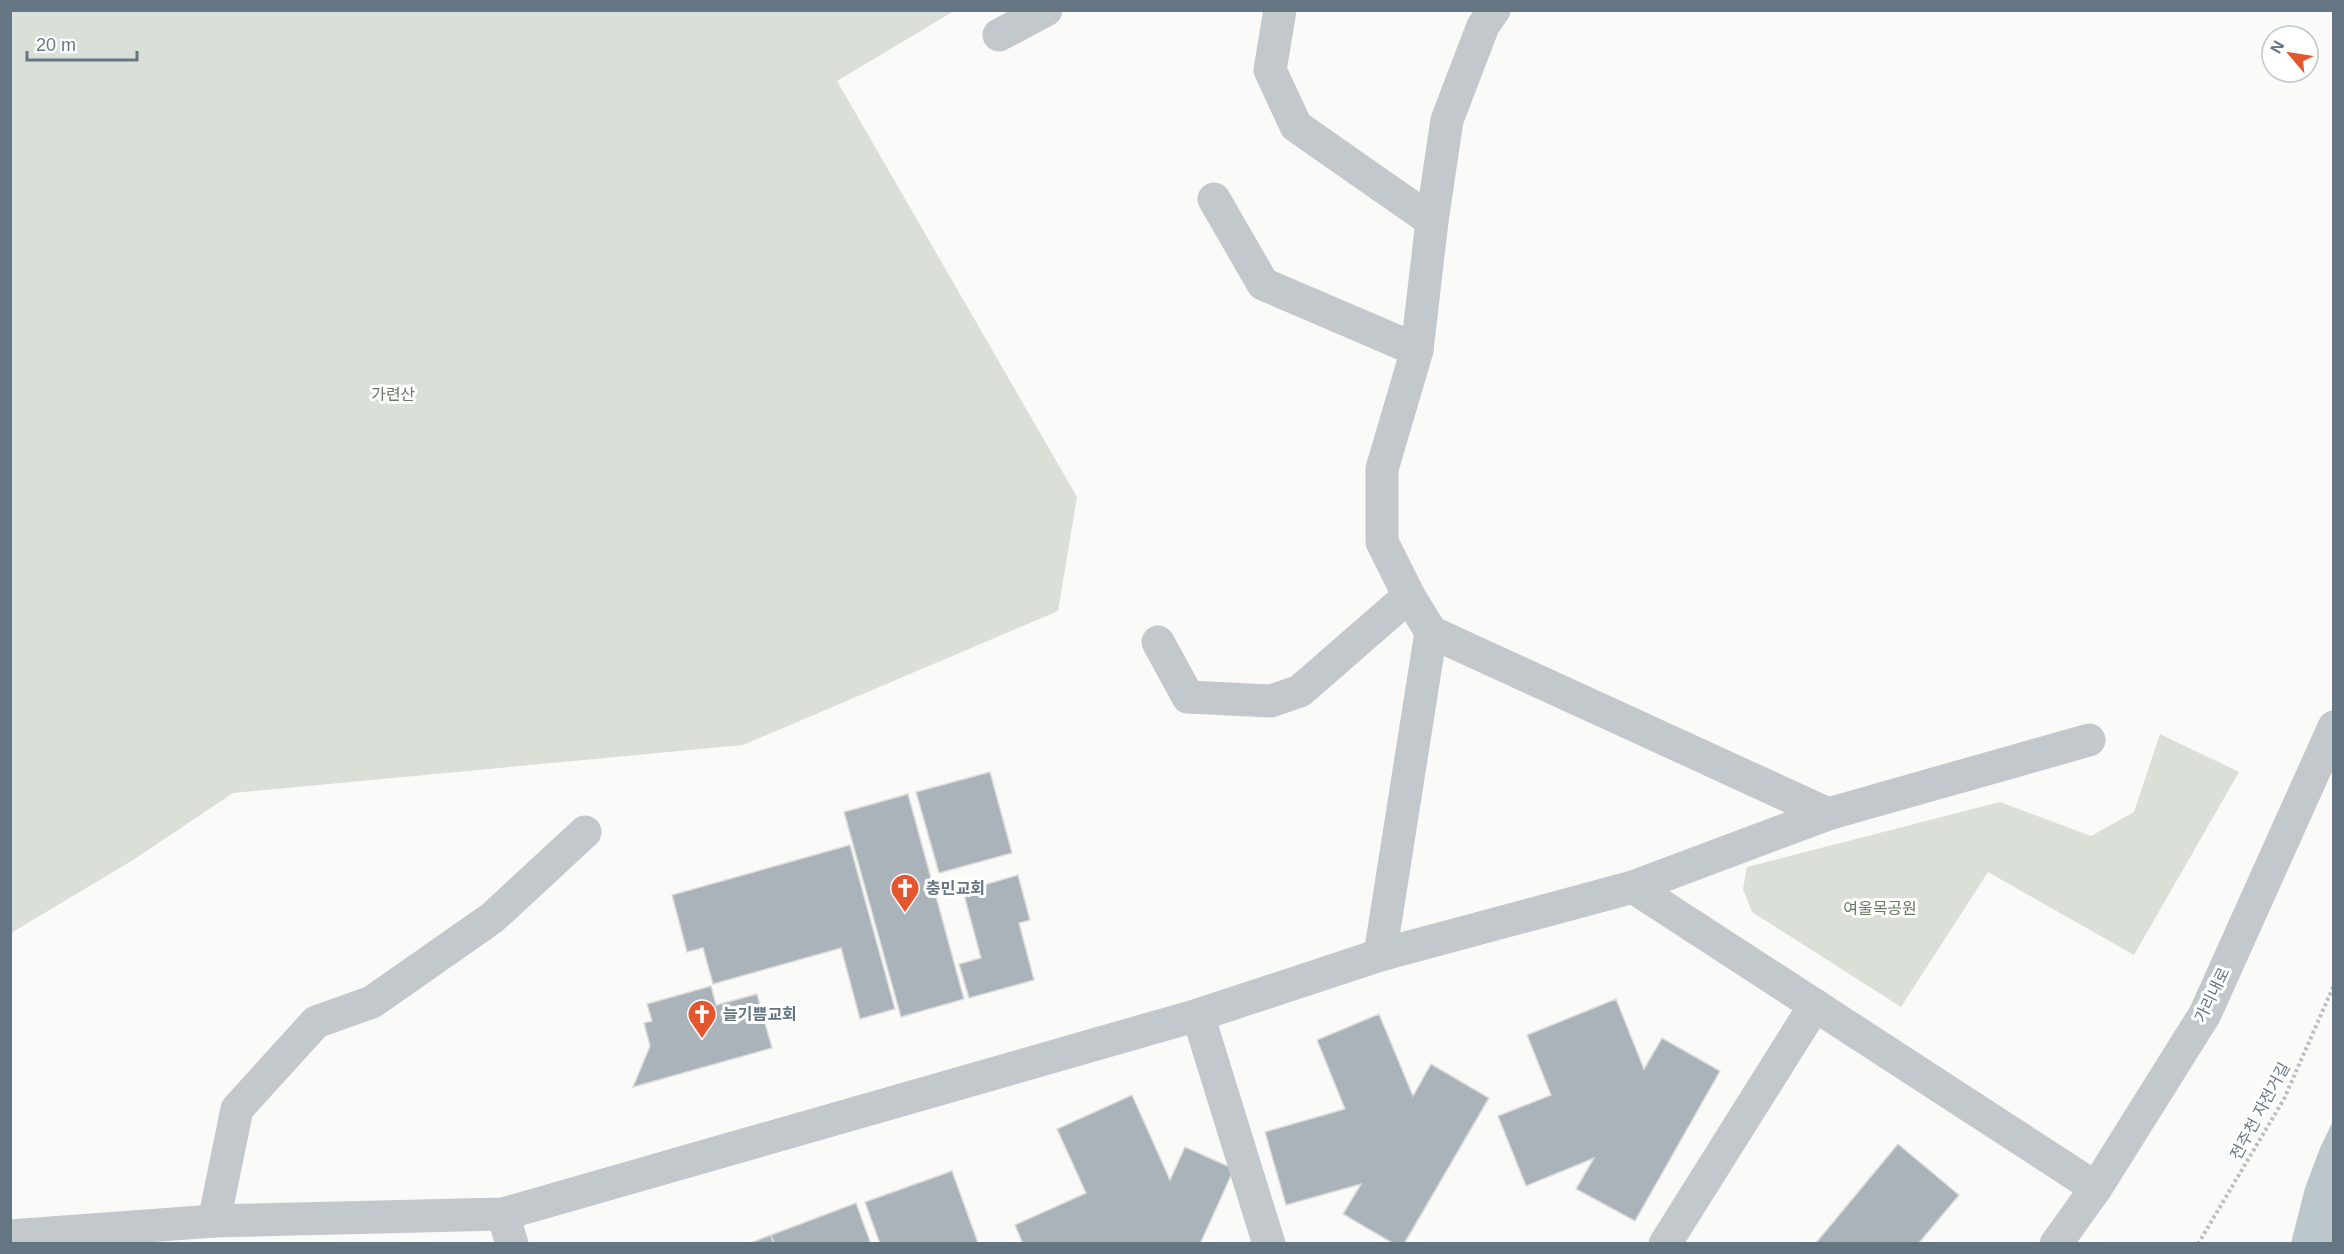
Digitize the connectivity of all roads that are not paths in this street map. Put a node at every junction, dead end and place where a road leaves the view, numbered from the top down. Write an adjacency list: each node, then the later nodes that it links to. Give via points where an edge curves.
1 (1046, 10): 4 (street)
2 (1280, 10): 6 (street, via 1270,70 1296,126)
3 (1494, 10): 6 (street, via 1483,26 1447,120)
4 (999, 35)
5 (1214, 199): 7 (street, via 1263,284)
6 (1432, 221): 7 (street)
7 (1417, 350): 8 (street, via 1382,469 1382,542)
8 (1409, 596): 9 (street); 10 (street, via 1300,691 1271,701 1188,698)
9 (1431, 632): 13 (street); 16 (street)
10 (1158, 642)
11 (2334, 727): 19 (street, 가리내로, via 2205,1014)
12 (2089, 740): 13 (street)
13 (1828, 814): 15 (street)
14 (585, 832): 20 (street, via 483,925 372,1002 316,1022 237,1109)
15 (1633, 887): 16 (street); 17 (street)
16 (1380, 955): 18 (street)
17 (1815, 1005): 19 (street); 25 (street)
18 (1198, 1015): 21 (street); 24 (street)
19 (2096, 1188): 26 (street, 가리내로)
20 (214, 1221): 21 (street); 23 (street)
21 (508, 1229)
22 (10, 1236): 23 (street)
23 (82, 1238)
24 (1269, 1244)
25 (1665, 1244)
26 (2056, 1244)

